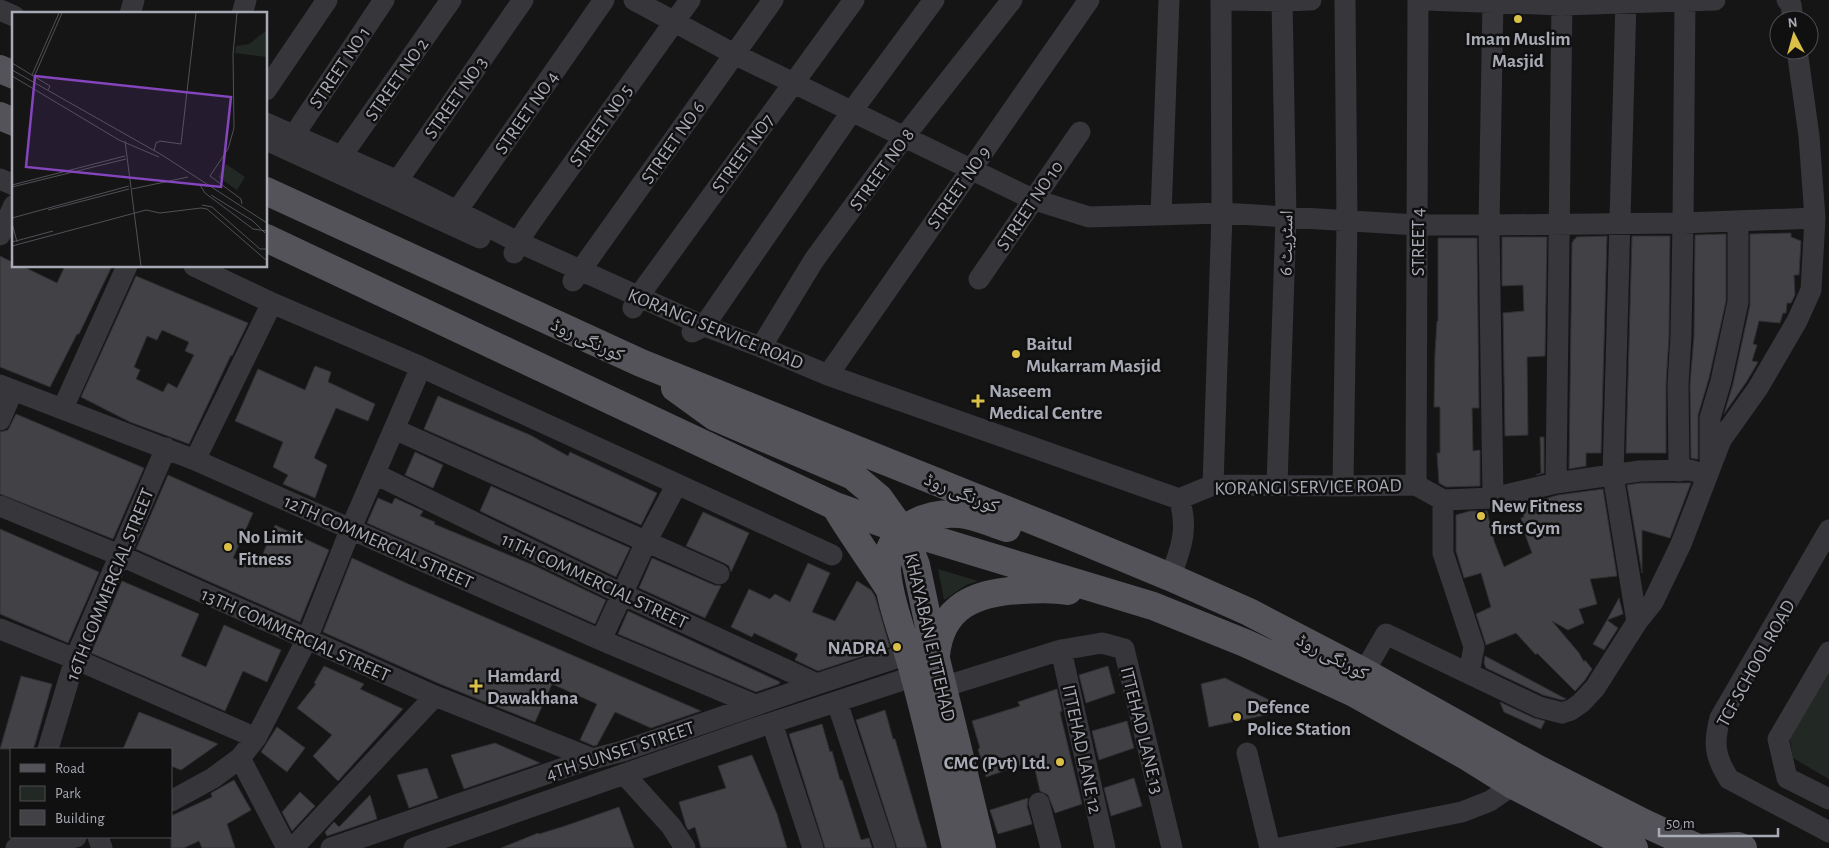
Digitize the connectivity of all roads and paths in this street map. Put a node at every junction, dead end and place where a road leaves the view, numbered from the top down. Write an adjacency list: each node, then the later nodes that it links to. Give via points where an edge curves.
1 (327, 0): 34 (street)
2 (384, 0): 40 (street, STREET NO 1)
3 (451, 0): 43 (street, STREET NO 2)
4 (524, 0): 47 (street, STREET NO 3)
5 (604, 0): 54 (street, STREET NO 4)
6 (634, 0): 28 (street)
7 (690, 0): 28 (street, STREET NO 5)
8 (773, 0): 29 (street, STREET NO 6)
9 (854, 0): 33 (street, STREET NO7)
10 (934, 0): 35 (street)
11 (1012, 0): 41 (street, STREET NO 8)
12 (1089, 0): 44 (street, STREET NO 9)
13 (1169, 0): 52 (street)
14 (1221, 0): 51 (street)
15 (1228, 0): 21 (street)
16 (1311, 0): 21 (street)
17 (1345, 0): 56 (street)
18 (1418, 0): 61 (street, STREET 4)
19 (1426, 0): 22 (street)
20 (1714, 0): 23 (street)
21 (1282, 1): 53 (street, اسٹریٹ 6)
22 (1494, 1): 25 (street); 62 (street)
23 (1685, 1): 24 (street); 59 (street)
24 (1626, 2): 25 (street); 58 (street)
25 (1562, 3): 60 (street)
26 (0, 10): 27 (street)
27 (12, 15)
28 (674, 22): 29 (street); 65 (street, STREET NO 5)
29 (734, 54): 33 (street); 68 (street, STREET NO 6)
30 (1798, 60): 55 (street, via 1809,136)
31 (0, 69): 32 (main road)
32 (12, 74)
33 (794, 83): 35 (street); 70 (street, STREET NO7)
34 (268, 87)
35 (852, 111): 41 (street); 72 (street)
36 (0, 116): 37 (main road)
37 (12, 121)
38 (268, 124): 40 (street)
39 (1080, 132): 49 (street, STREET NO 10)
40 (294, 135): 43 (street)
41 (904, 137): 44 (street); 73 (street, STREET NO 8, via 814,260)
42 (268, 141): 47 (street)
43 (341, 157): 47 (street)
44 (970, 169): 49 (street); 76 (street, STREET NO 9)
45 (0, 179): 46 (street)
46 (12, 184)
47 (392, 188): 54 (street, KORANGI SERVICE ROAD)
48 (268, 193): 74 (main road, کورنگی روڈ)
49 (1032, 200): 52 (street, via 1089,217); 69 (street, STREET NO 10)
50 (12, 209): 63 (street)
51 (1222, 213): 52 (street); 53 (street); 89 (street)
52 (1161, 215)
53 (1286, 217): 56 (street); 90 (street, اسٹریٹ 6)
54 (455, 218): 65 (street, KORANGI SERVICE ROAD)
55 (1815, 218): 57 (street); 84 (street, via 1811,290 1758,388 1721,440)
56 (1347, 221): 61 (street); 92 (street)
57 (1738, 221): 59 (street); 84 (street, via 1738,302 1726,364 1710,418)
58 (1620, 223): 59 (street); 60 (street); 86 (street)
59 (1683, 223): 83 (street, via 1678,369)
60 (1560, 224): 62 (street); 87 (street)
61 (1417, 225): 62 (street); 91 (street, STREET 4)
62 (1489, 225): 93 (street)
63 (0, 235)
64 (268, 239): 97 (main road, کورنگی روڈ)
65 (516, 248): 68 (street, KORANGI SERVICE ROAD)
66 (126, 268): 78 (street)
67 (198, 268): 71 (street)
68 (576, 277): 70 (street, KORANGI SERVICE ROAD)
69 (979, 279)
70 (635, 302): 72 (street, KORANGI SERVICE ROAD)
71 (272, 303): 75 (street); 82 (street)
72 (704, 326): 73 (street, KORANGI SERVICE ROAD)
73 (761, 347): 76 (street, KORANGI SERVICE ROAD)
74 (641, 363): 99 (main road, KHAYABAN E ITTEHAD, via 715,417 853,476 879,498); 101 (main road, کورنگی روڈ)
75 (421, 367): 80 (street); 88 (street)
76 (828, 375): 94 (street, KORANGI SERVICE ROAD)
77 (7, 387): 78 (street, 12TH COMMERCIAL STREET); 79 (street)
78 (63, 408): 81 (street, 12TH COMMERCIAL STREET)
79 (0, 420)
80 (394, 430): 85 (street); 102 (street)
81 (166, 448): 82 (street, 12TH COMMERCIAL STREET); 103 (street, 16TH COMMERCIAL STREET)
82 (195, 460): 98 (street, 12TH COMMERCIAL STREET)
83 (1679, 470): 84 (street); 86 (street)
84 (1709, 471): 112 (street, via 1681,544 1653,602)
85 (375, 474): 98 (street); 110 (street, 11TH COMMERCIAL STREET)
86 (1613, 475): 87 (street); 112 (street)
87 (1556, 483): 93 (street)
88 (676, 484): 102 (street); 104 (street)
89 (1213, 485): 90 (street, KORANGI SERVICE ROAD); 94 (street, KORANGI SERVICE ROAD)
90 (1277, 485): 92 (street, KORANGI SERVICE ROAD)
91 (1416, 485): 92 (street, KORANGI SERVICE ROAD); 95 (street, KORANGI SERVICE ROAD)
92 (1343, 486)
93 (1493, 498): 95 (street)
94 (1179, 499): 108 (street, via 1184,512 1184,536)
95 (1443, 500): 122 (street, via 1443,553 1474,647)
96 (0, 506): 103 (street, 13TH COMMERCIAL STREET)
97 (835, 506): 99 (main road, کورنگی روڈ); 109 (main road, via 850,532)
98 (351, 528): 114 (street); 115 (street, 12TH COMMERCIAL STREET)
99 (902, 530): 101 (main road, via 925,517 944,513 962,514 1010,529); 106 (main road, KHAYABAN E ITTEHAD); 109 (main road, via 889,555); 111 (main road, کورنگی روڈ)
100 (1829, 530): 105 (street, TCF SCHOOL ROAD)
101 (1059, 531): 108 (main road, کورنگی روڈ)
102 (646, 542): 107 (street); 110 (street)
103 (119, 555): 114 (street, 13TH COMMERCIAL STREET); 118 (street, 16TH COMMERCIAL STREET)
104 (832, 555)
105 (1823, 556): 142 (street, TCF SCHOOL ROAD, via 1720,718 1716,751 1730,779)
106 (916, 565): 109 (main road, via 909,558 900,557 891,562); 119 (main road, KHAYABAN E ITTEHAD)
107 (719, 574)
108 (1170, 577): 121 (main road, کورنگی روڈ, via 1249,612)
109 (889, 582): 120 (main road, KHAYABAN E ITTEHAD)
110 (622, 594): 115 (street); 123 (street, 11TH COMMERCIAL STREET)
111 (1153, 606): 119 (main road, via 1051,588 993,592 974,599 946,622 938,639); 137 (main road, کورنگی روڈ, via 1245,643 1354,693 1468,756)
112 (1637, 622): 122 (street, via 1595,688 1572,710 1562,713 1539,707)
113 (0, 629): 118 (street)
114 (307, 639): 125 (street, 13TH COMMERCIAL STREET); 130 (street)
115 (602, 640): 127 (street, 12TH COMMERCIAL STREET)
116 (1061, 650): 124 (street, ITTEHAD LANE 13); 157 (street, ITTEHAD LANE 12); 158 (street, ITTEHAD LANE 13, via 1102,643 1124,650)
117 (1829, 652): 139 (street, via 1778,739 1787,778)
118 (74, 659): 130 (street); 131 (street, 16TH COMMERCIAL STREET)
119 (936, 659): 124 (main road, KHAYABAN E ITTEHAD)
120 (912, 665): 123 (street, 4TH SUNSET STREET); 126 (street, 4TH SUNSET STREET); 154 (main road, KHAYABAN E ITTEHAD)
121 (1364, 672): 122 (street, via 1386,634); 137 (main road, کورنگی روڈ)
122 (1469, 673)
123 (817, 684): 127 (street, 4TH SUNSET STREET)
124 (942, 687): 155 (main road, KHAYABAN E ITTEHAD)
125 (435, 696): 135 (street, 13TH COMMERCIAL STREET); 148 (street)
126 (837, 702): 128 (street, 4TH SUNSET STREET); 153 (street)
127 (749, 707): 129 (street); 132 (street, 4TH SUNSET STREET)
128 (772, 723): 129 (street, 4TH SUNSET STREET); 152 (street)
129 (750, 730): 136 (street, 4TH SUNSET STREET)
130 (256, 738): 134 (street)
131 (48, 748)
132 (623, 752): 135 (street, 4TH SUNSET STREET); 136 (street, via 621,765)
133 (1248, 752): 159 (street)
134 (240, 758): 140 (street, via 213,778); 147 (street)
135 (587, 761): 138 (street, via 593,772); 149 (street, 4TH SUNSET STREET)
136 (629, 774): 138 (street, 4TH SUNSET STREET); 151 (street)
137 (1524, 781): 145 (main road); 160 (street, via 1462,812); 161 (main road, کورنگی روڈ, via 1644,823)
138 (591, 787): 144 (street, 4TH SUNSET STREET)
139 (1829, 799)
140 (172, 800)
141 (1039, 804): 156 (street)
142 (1829, 832)
143 (71, 838): 146 (street)
144 (436, 844): 150 (street, 4TH SUNSET STREET)
145 (1632, 847)
146 (18, 848)
147 (288, 848)
148 (293, 848)
149 (331, 848)
150 (414, 848)
151 (685, 848)
152 (813, 848)
153 (885, 848)
154 (956, 848)
155 (982, 848)
156 (1052, 848)
157 (1105, 848)
158 (1172, 848)
159 (1270, 848)
160 (1280, 848)
161 (1697, 848): 162 (main road)
162 (1743, 848)

